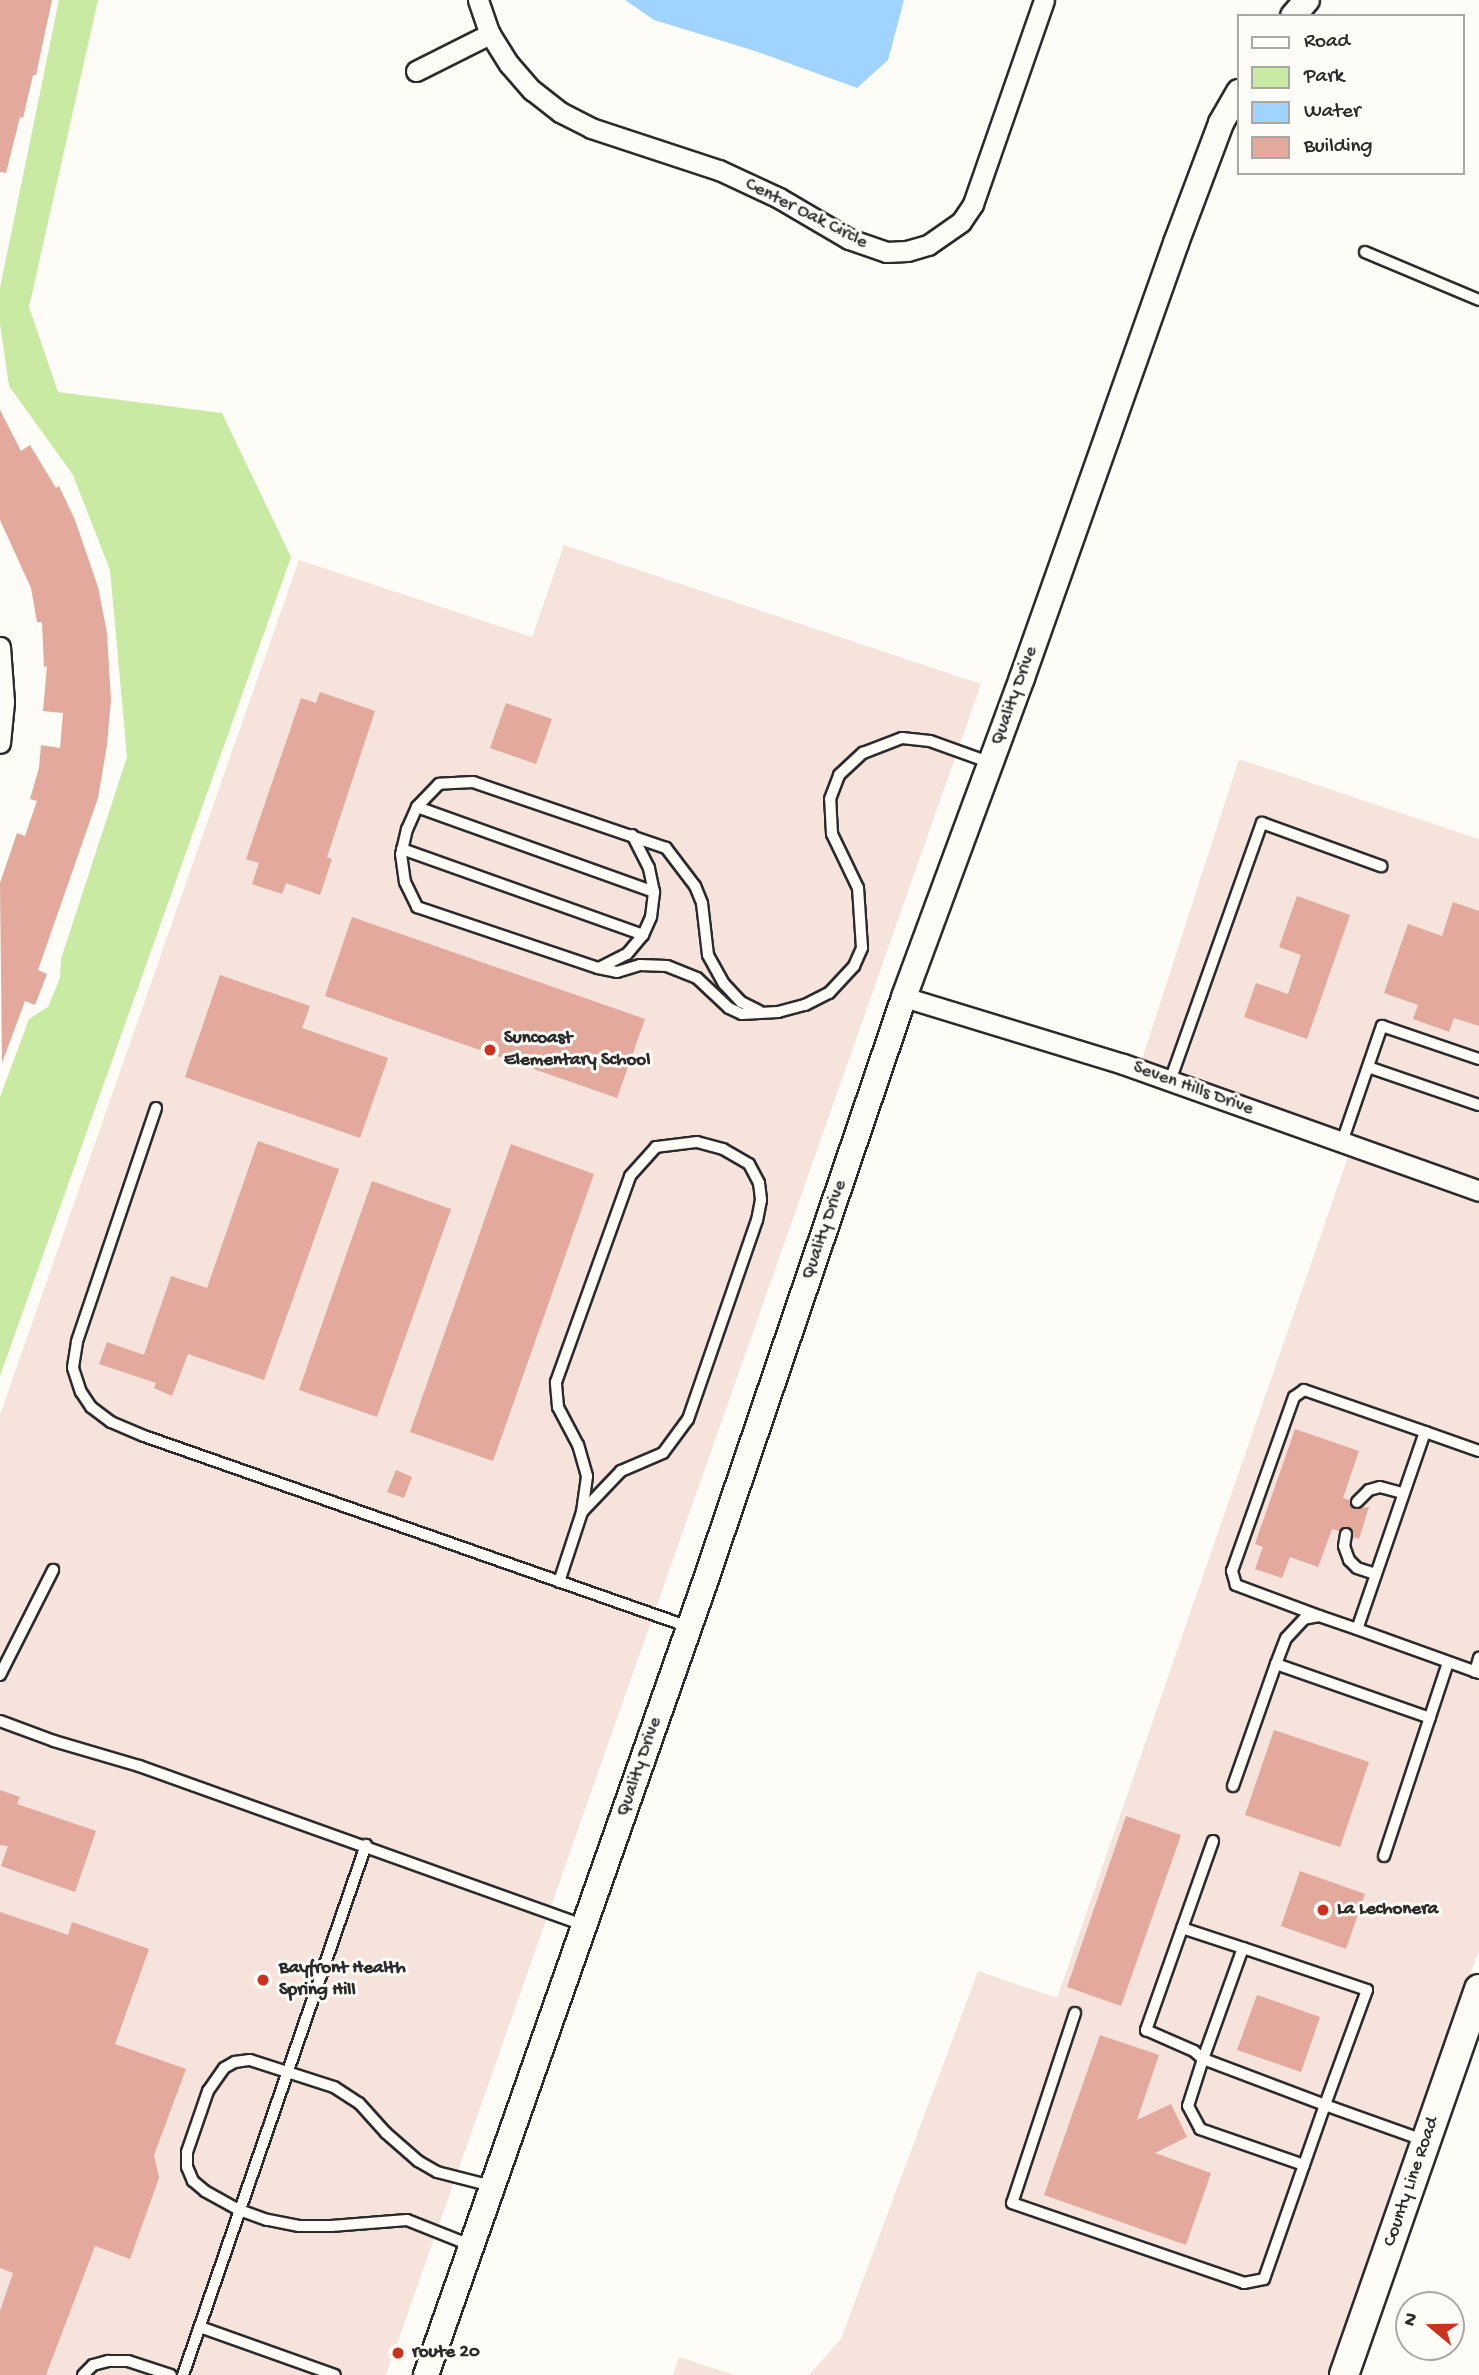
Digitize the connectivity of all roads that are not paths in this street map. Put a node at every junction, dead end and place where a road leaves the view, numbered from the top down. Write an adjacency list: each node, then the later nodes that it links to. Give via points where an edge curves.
1 (478, 0): 5 (street, Center Oak Circle)
2 (1044, 0): 5 (street, Center Oak Circle, via 973,204 946,235 907,251 866,247 719,170 570,117 532,90)
3 (1307, 0): 4 (street)
4 (1295, 14)
5 (490, 34): 6 (street)
6 (416, 71)
7 (1238, 94): 12 (street, Quality Drive, via 1221,123 1176,243)
8 (1365, 252): 9 (lane)
9 (1479, 300)
10 (0, 647): 11 (street, via 4,702)
11 (0, 743)
12 (991, 762): 20 (street, Quality Drive); 21 (lane, via 930,741 902,738 863,753 839,775 830,799 832,834 858,888 862,948 854,966 829,993 778,1012)
13 (417, 807): 14 (lane, via 439,784 473,782); 15 (lane); 17 (lane)
14 (632, 835): 17 (lane, via 649,868); 21 (lane, via 666,848 682,866 702,903 708,955 724,984 741,1002)
15 (402, 849): 18 (lane); 19 (lane, via 405,882 417,907)
16 (1381, 866): 24 (lane, via 1262,823)
17 (654, 892): 18 (lane)
18 (643, 935): 19 (lane, via 627,954)
19 (598, 968): 21 (lane, via 617,972 640,965 667,966 697,978 729,1008 742,1014)
20 (904, 997): 24 (street, Seven Hills Drive); 39 (street, Quality Drive)
21 (759, 1011)
22 (1479, 1059): 23 (lane, via 1382,1026)
23 (1368, 1067): 25 (lane); 27 (lane)
24 (1170, 1081): 27 (street, Seven Hills Drive)
25 (1479, 1105)
26 (156, 1108): 37 (lane, via 77,1342 74,1368 91,1408 144,1436)
27 (1342, 1142): 28 (street, Seven Hills Drive)
28 (1479, 1191)
29 (1424, 1432): 30 (lane); 31 (lane); 38 (lane, via 1304,1390 1294,1397 1232,1571 1236,1585)
30 (1479, 1451)
31 (1403, 1493): 32 (lane, via 1369,1490); 36 (lane)
32 (1357, 1502)
33 (582, 1512): 33 (lane, via 621,1471 663,1452 688,1419 761,1200 759,1182 749,1164 723,1149 697,1142 656,1147 630,1176 556,1382 558,1407 578,1445 587,1476); 37 (lane)
34 (1346, 1534): 36 (lane, via 1349,1560)
35 (53, 1570): 45 (lane)
36 (1375, 1574): 40 (lane)
37 (559, 1582): 39 (lane)
38 (1319, 1616): 40 (lane); 43 (lane, via 1296,1625)
39 (689, 1628): 52 (street, Quality Drive)
40 (1357, 1629): 42 (lane)
41 (1479, 1658): 44 (lane)
42 (1448, 1662): 44 (lane); 46 (lane)
43 (1276, 1664): 46 (lane); 48 (lane)
44 (1477, 1672)
45 (0, 1675)
46 (1430, 1718): 51 (lane)
47 (0, 1721): 50 (lane)
48 (1233, 1786)
49 (1213, 1841): 53 (lane)
50 (366, 1845): 52 (lane); 58 (lane)
51 (1384, 1856)
52 (585, 1925): 62 (street, Quality Drive)
53 (1182, 1928): 54 (lane); 57 (lane, via 1146,2029)
54 (1243, 1948): 57 (lane); 59 (lane, via 1367,1990)
55 (1479, 1989): 60 (main road, County Line Road)
56 (1075, 2013): 61 (lane, via 1012,2203 1244,2283 1264,2279)
57 (1203, 2059): 59 (lane); 61 (lane, via 1188,2106 1200,2129)
58 (289, 2073): 62 (lane, via 348,2094 386,2133 437,2172); 63 (lane); 63 (lane, via 250,2060 235,2062 214,2079 208,2091 191,2139 187,2167 193,2181)
59 (1325, 2105): 60 (lane); 61 (lane)
60 (1427, 2141): 71 (main road, County Line Road)
61 (1304, 2165)
62 (493, 2187): 64 (street, Quality Drive)
63 (239, 2210): 64 (lane, via 299,2226 407,2220); 65 (lane)
64 (472, 2245): 70 (street, Quality Drive)
65 (200, 2327): 68 (lane); 69 (lane)
66 (83, 2375): 67 (lane, via 93,2365 128,2361)
67 (171, 2375)
68 (183, 2375)
69 (335, 2375)
70 (426, 2375)
71 (1344, 2375)

